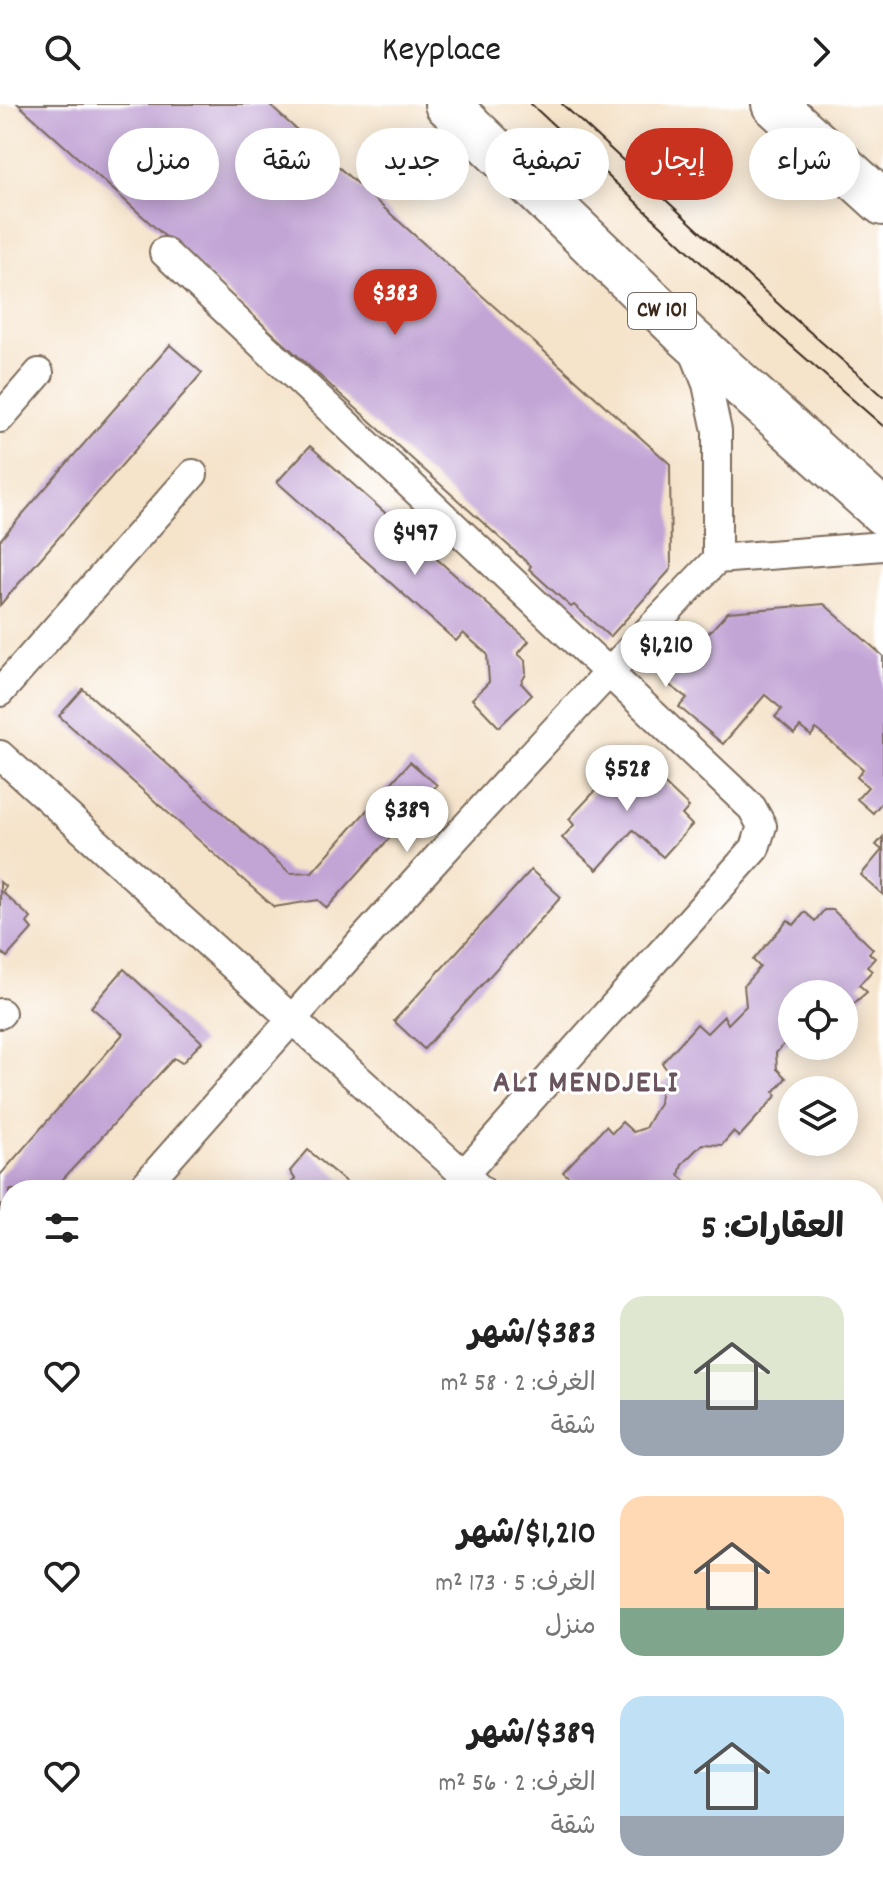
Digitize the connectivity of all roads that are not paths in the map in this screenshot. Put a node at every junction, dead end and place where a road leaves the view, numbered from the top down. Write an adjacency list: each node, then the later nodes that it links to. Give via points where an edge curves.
1 (447, 104): 5 (main road, CW 101)
2 (774, 104): 3 (main road)
3 (883, 203)
4 (164, 252): 12 (street)
5 (688, 337): 9 (main road, CW 101); 11 (street, via 707,384 717,431)
6 (39, 373): 7 (street)
7 (0, 418)
8 (193, 474): 13 (street)
9 (883, 513)
10 (883, 546): 11 (street)
11 (717, 559): 12 (street)
12 (609, 671): 15 (street); 18 (street, via 752,808 762,826 755,848)
13 (0, 692)
14 (0, 755): 15 (street)
15 (291, 1019): 16 (street); 17 (street)
16 (150, 1180)
17 (470, 1180)
18 (474, 1180)

